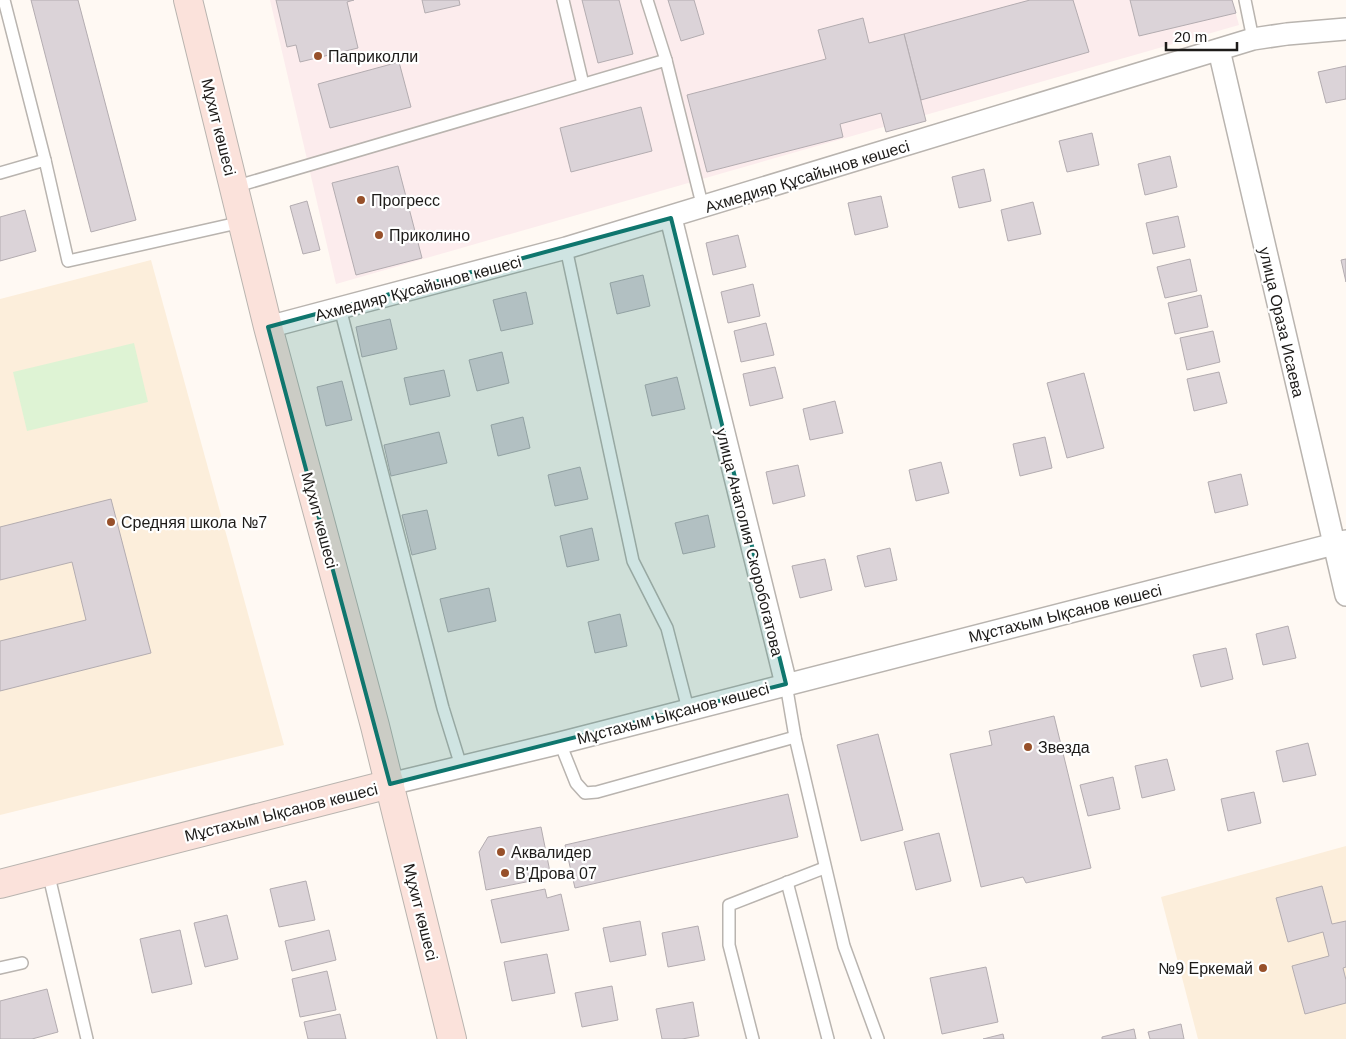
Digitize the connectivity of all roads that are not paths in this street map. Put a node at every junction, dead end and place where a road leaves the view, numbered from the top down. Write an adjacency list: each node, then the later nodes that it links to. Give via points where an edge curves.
1 (4, 0): 11 (lane)
2 (188, 0): 13 (street, Мұхит көшесі)
3 (563, 0): 10 (lane)
4 (647, 0): 9 (lane)
5 (1245, 0): 7 (lane)
6 (1346, 29): 7 (street, Ахмедияр Құсайынов көшесі)
7 (1253, 40): 8 (street, Ахмедияр Құсайынов көшесі)
8 (1219, 50): 14 (street, Ахмедияр Құсайынов көшесі); 20 (street, улица Ораза Исаева)
9 (666, 60): 10 (lane); 14 (lane)
10 (583, 84): 13 (lane)
11 (45, 160): 12 (lane); 16 (lane, via 68,262)
12 (0, 173)
13 (234, 187): 16 (street, Мұхит көшесі)
14 (703, 208): 15 (street, Ахмедияр Құсайынов көшесі)
15 (671, 218): 17 (street, Ахмедияр Құсайынов көшесі); 22 (street, улица Анатолия Скоробогатова)
16 (242, 222): 19 (street, Мұхит көшесі)
17 (566, 248): 18 (street, Ахмедияр Құсайынов көшесі); 23 (lane, via 633,561 667,628)
18 (340, 308): 19 (street, Ахмедияр Құсайынов көшесі); 26 (lane, via 438,690)
19 (268, 327): 27 (street, Мұхит көшесі)
20 (1340, 543): 21 (street, улица Ораза Исаева); 22 (street, Мұстахым Ықсанов көшесі)
21 (1346, 595)
22 (786, 684): 23 (street, Мұстахым Ықсанов көшесі); 24 (lane, улица Анатолия Скоробогатова)
23 (688, 710): 25 (street, Мұстахым Ықсанов көшесі)
24 (795, 737): 25 (lane, via 584,793 576,783); 28 (lane, улица Анатолия Скоробогатова)
25 (560, 743): 26 (street, Мұстахым Ықсанов көшесі)
26 (461, 766): 27 (street, Мұстахым Ықсанов көшесі)
27 (390, 784): 29 (street, Мұстахым Ықсанов көшесі); 35 (street, Мұхит көшесі)
28 (824, 868): 30 (lane); 38 (lane, улица Анатолия Скоробогатова, via 844,946)
29 (48, 872): 31 (street, Мұстахым Ықсанов көшесі); 34 (lane)
30 (787, 882): 36 (lane, via 729,906 729,944); 37 (lane)
31 (0, 884)
32 (22, 964): 33 (lane)
33 (0, 968)
34 (87, 1039)
35 (452, 1039)
36 (753, 1039)
37 (828, 1039)
38 (878, 1039)

